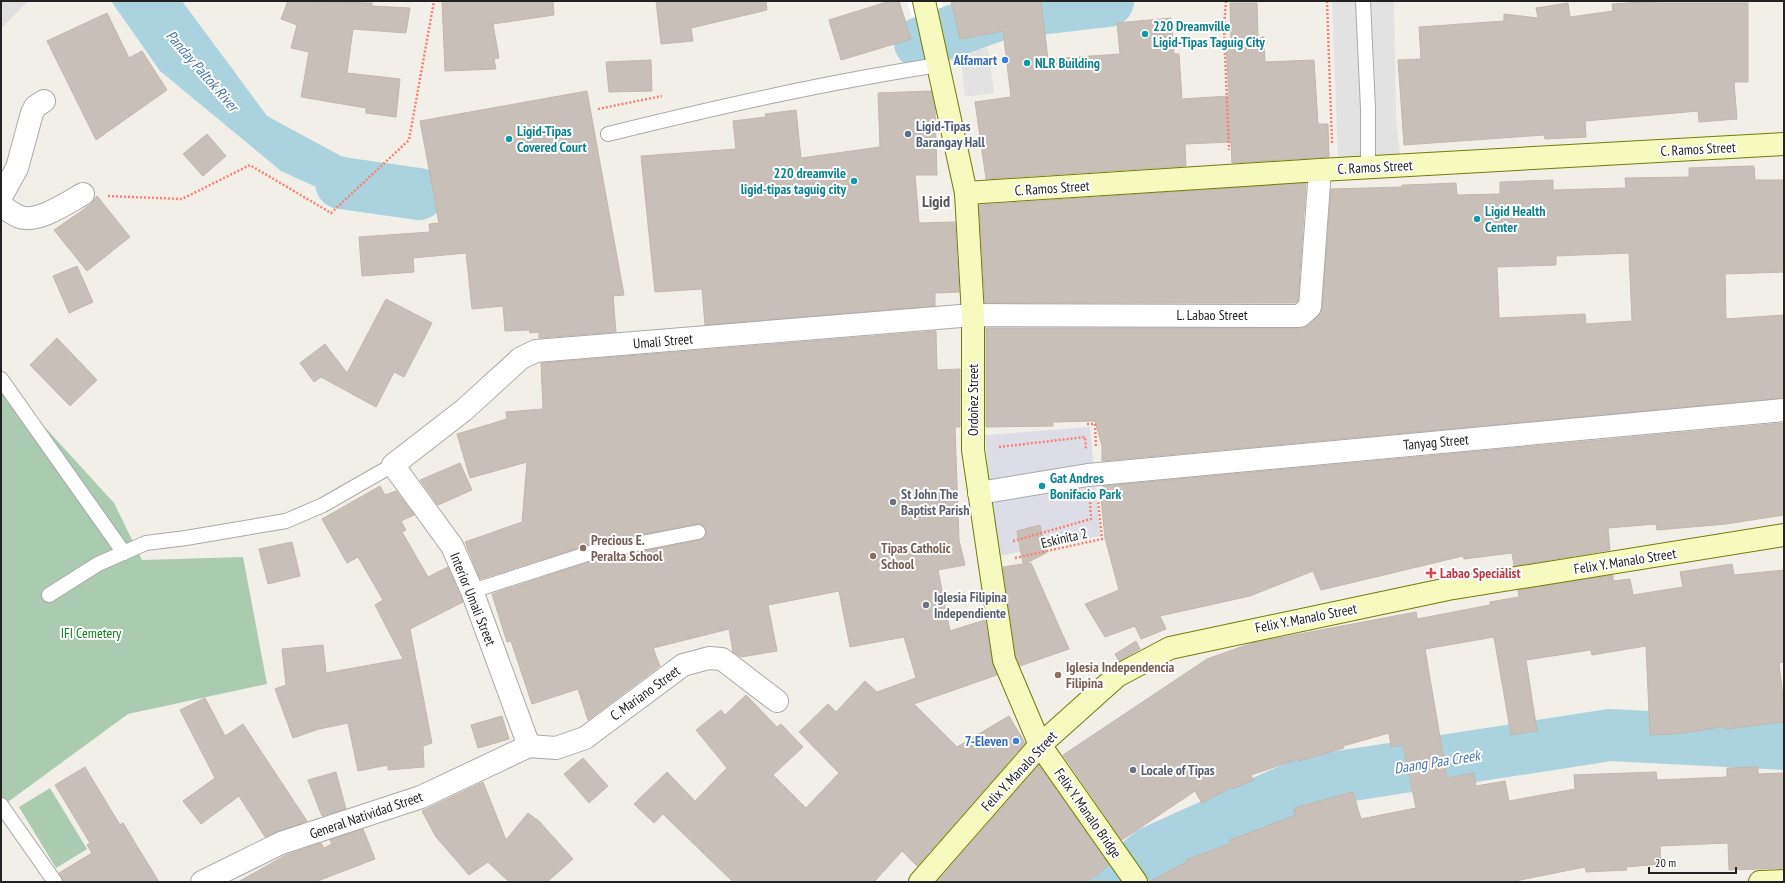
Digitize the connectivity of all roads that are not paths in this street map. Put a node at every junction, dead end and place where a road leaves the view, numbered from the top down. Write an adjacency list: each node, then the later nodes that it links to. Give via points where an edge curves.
1 (924, 1): 3 (main road, Ordoñez Street)
2 (1363, 1): 7 (lane)
3 (938, 57): 5 (lane, via 852,79 730,103); 9 (main road, Ordoñez Street)
4 (44, 101): 11 (street, via 35,107 32,113 17,168)
5 (608, 134)
6 (1784, 144): 7 (main road, C. Ramos Street)
7 (1368, 168): 8 (main road, C. Ramos Street)
8 (1327, 170): 9 (main road, C. Ramos Street); 13 (street, L. Labao Street, via 1310,307 1300,316)
9 (966, 193): 13 (main road, Ordoñez Street)
10 (83, 194): 12 (street, via 32,218 20,217)
11 (1, 197)
12 (1, 206)
13 (973, 315): 16 (street, Umali Street, via 536,351 521,358 464,410); 17 (main road, Ordoñez Street, via 973,450)
14 (1, 379): 20 (lane)
15 (1784, 410): 17 (street, Tanyag Street, via 1092,474)
16 (393, 465): 20 (lane, via 323,505 286,520 146,543); 21 (street, Interior Umali Street, via 452,546)
17 (979, 493): 24 (main road, Ordoñez Street, via 1004,660)
18 (698, 532): 21 (lane, via 590,553)
19 (1784, 535): 24 (main road, Felix Y. Manalo Street, via 1448,589 1170,648 1117,676)
20 (124, 553): 22 (lane, via 98,564)
21 (472, 591): 25 (street, Interior Umali Street)
22 (50, 595)
23 (777, 701): 25 (street, C. Mariano Street, via 722,659 709,658 683,665 585,738 556,748)
24 (1040, 745): 27 (main road, Felix Y. Manalo Bridge); 31 (main road, Felix Y. Manalo Street)
25 (529, 746): 30 (street, General Natividad Street, via 420,797 281,843)
26 (1, 805): 29 (lane)
27 (1131, 874)
28 (1784, 881): 32 (main road)
29 (55, 882)
30 (202, 882)
31 (920, 882)
32 (1760, 882)

